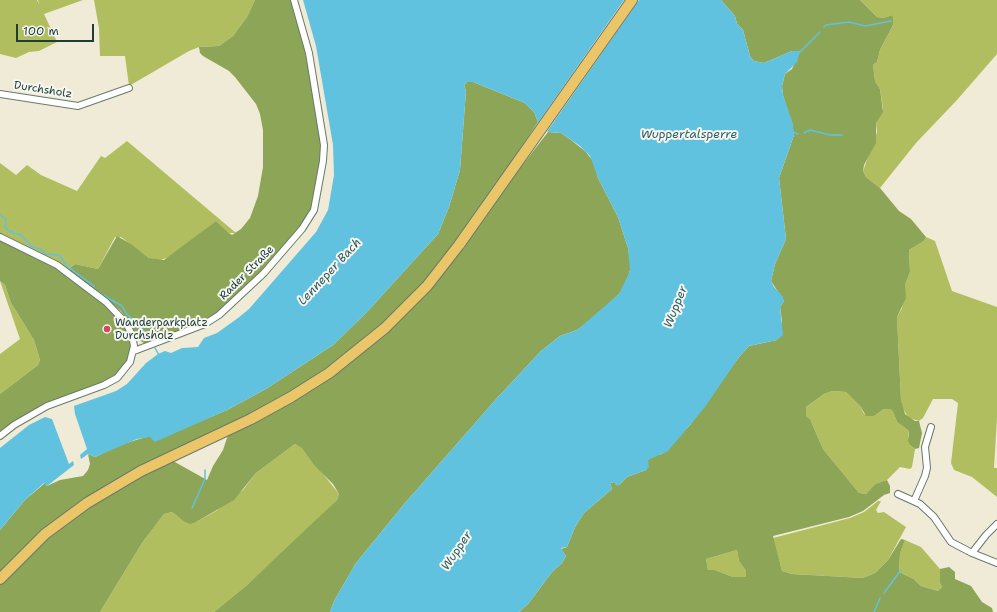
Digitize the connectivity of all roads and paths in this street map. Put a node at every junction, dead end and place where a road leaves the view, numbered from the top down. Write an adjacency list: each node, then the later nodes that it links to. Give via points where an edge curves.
1 (294, 0): 6 (street, Rader Straße, via 309,53 324,145 314,210 302,229 264,273 219,315 205,324)
2 (632, 0): 14 (main road, via 459,245 399,315 329,373 274,407 141,471 86,503 45,534)
3 (128, 88): 4 (street, Durchsholz, via 78,106)
4 (0, 94)
5 (0, 237): 6 (street, via 58,265 106,302 126,323 133,338)
6 (134, 350): 8 (street, via 130,362 117,378 47,406)
7 (931, 428): 10 (street, via 925,446 926,476)
8 (0, 436)
9 (898, 494): 10 (street)
10 (914, 501): 12 (street, via 934,517 951,542)
11 (997, 524): 12 (street)
12 (972, 553): 13 (street)
13 (997, 564)
14 (0, 579)

